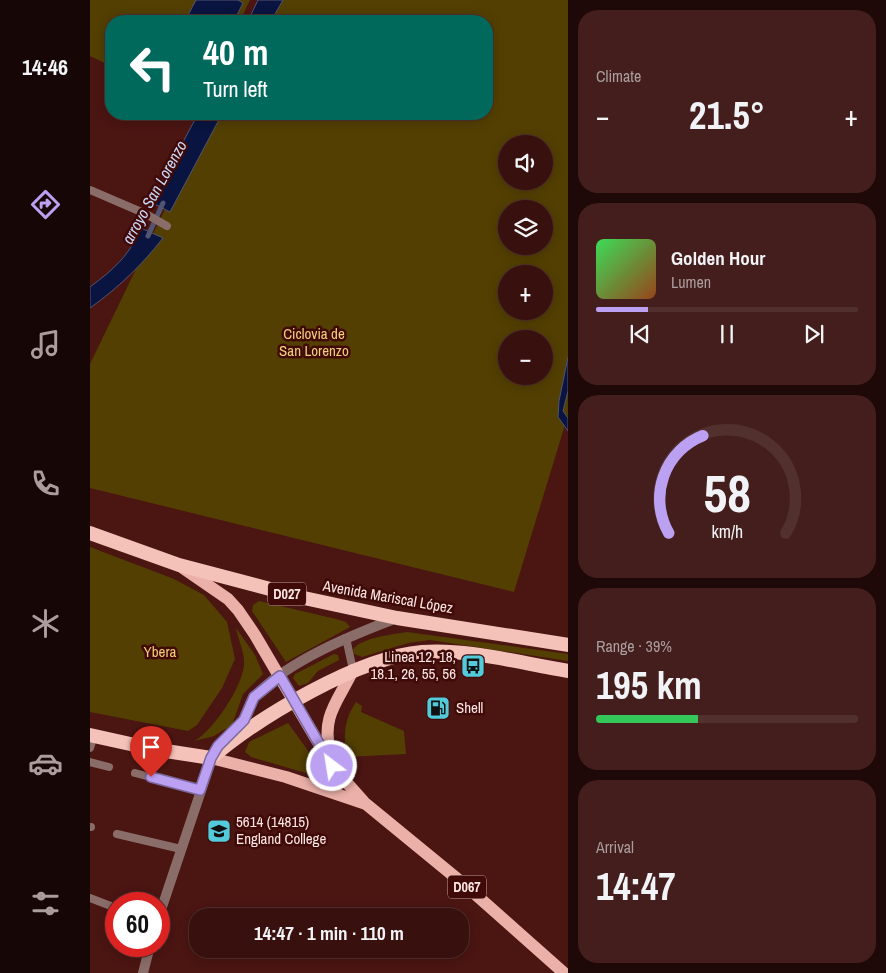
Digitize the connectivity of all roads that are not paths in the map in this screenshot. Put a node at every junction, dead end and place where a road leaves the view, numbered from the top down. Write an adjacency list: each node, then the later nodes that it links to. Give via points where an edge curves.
1 (90, 190): 2 (lane)
2 (167, 226)
3 (90, 533): 4 (highway, Avenida Mariscal López / D027)
4 (179, 565): 5 (highway, Avenida Mariscal López / D027, via 304,598); 10 (main road, D067, via 228,599)
5 (397, 618): 6 (street); 7 (highway, Avenida Mariscal López / D027)
6 (346, 638): 8 (lane); 10 (street, via 320,650)
7 (568, 645)
8 (353, 670): 9 (highway, via 422,652 457,652); 11 (highway); 15 (main road, via 329,715 326,737)
9 (568, 671)
10 (280, 676): 11 (main road, D067); 13 (street, via 254,697 244,720 218,746)
11 (294, 702): 13 (highway); 15 (main road, D067)
12 (91, 739): 13 (highway)
13 (211, 758): 18 (street); 19 (main road, D067, via 286,777)
14 (90, 762): 16 (lane)
15 (332, 766): 19 (main road, D067)
16 (109, 767)
17 (135, 773): 18 (lane)
18 (200, 790): 21 (street)
19 (366, 804): 27 (main road, D067, via 466,886)
20 (117, 834): 21 (lane)
21 (180, 849): 22 (street)
22 (167, 892)
23 (90, 898): 24 (lane)
24 (105, 904)
25 (147, 957): 26 (street)
26 (143, 973)
27 (564, 973)

